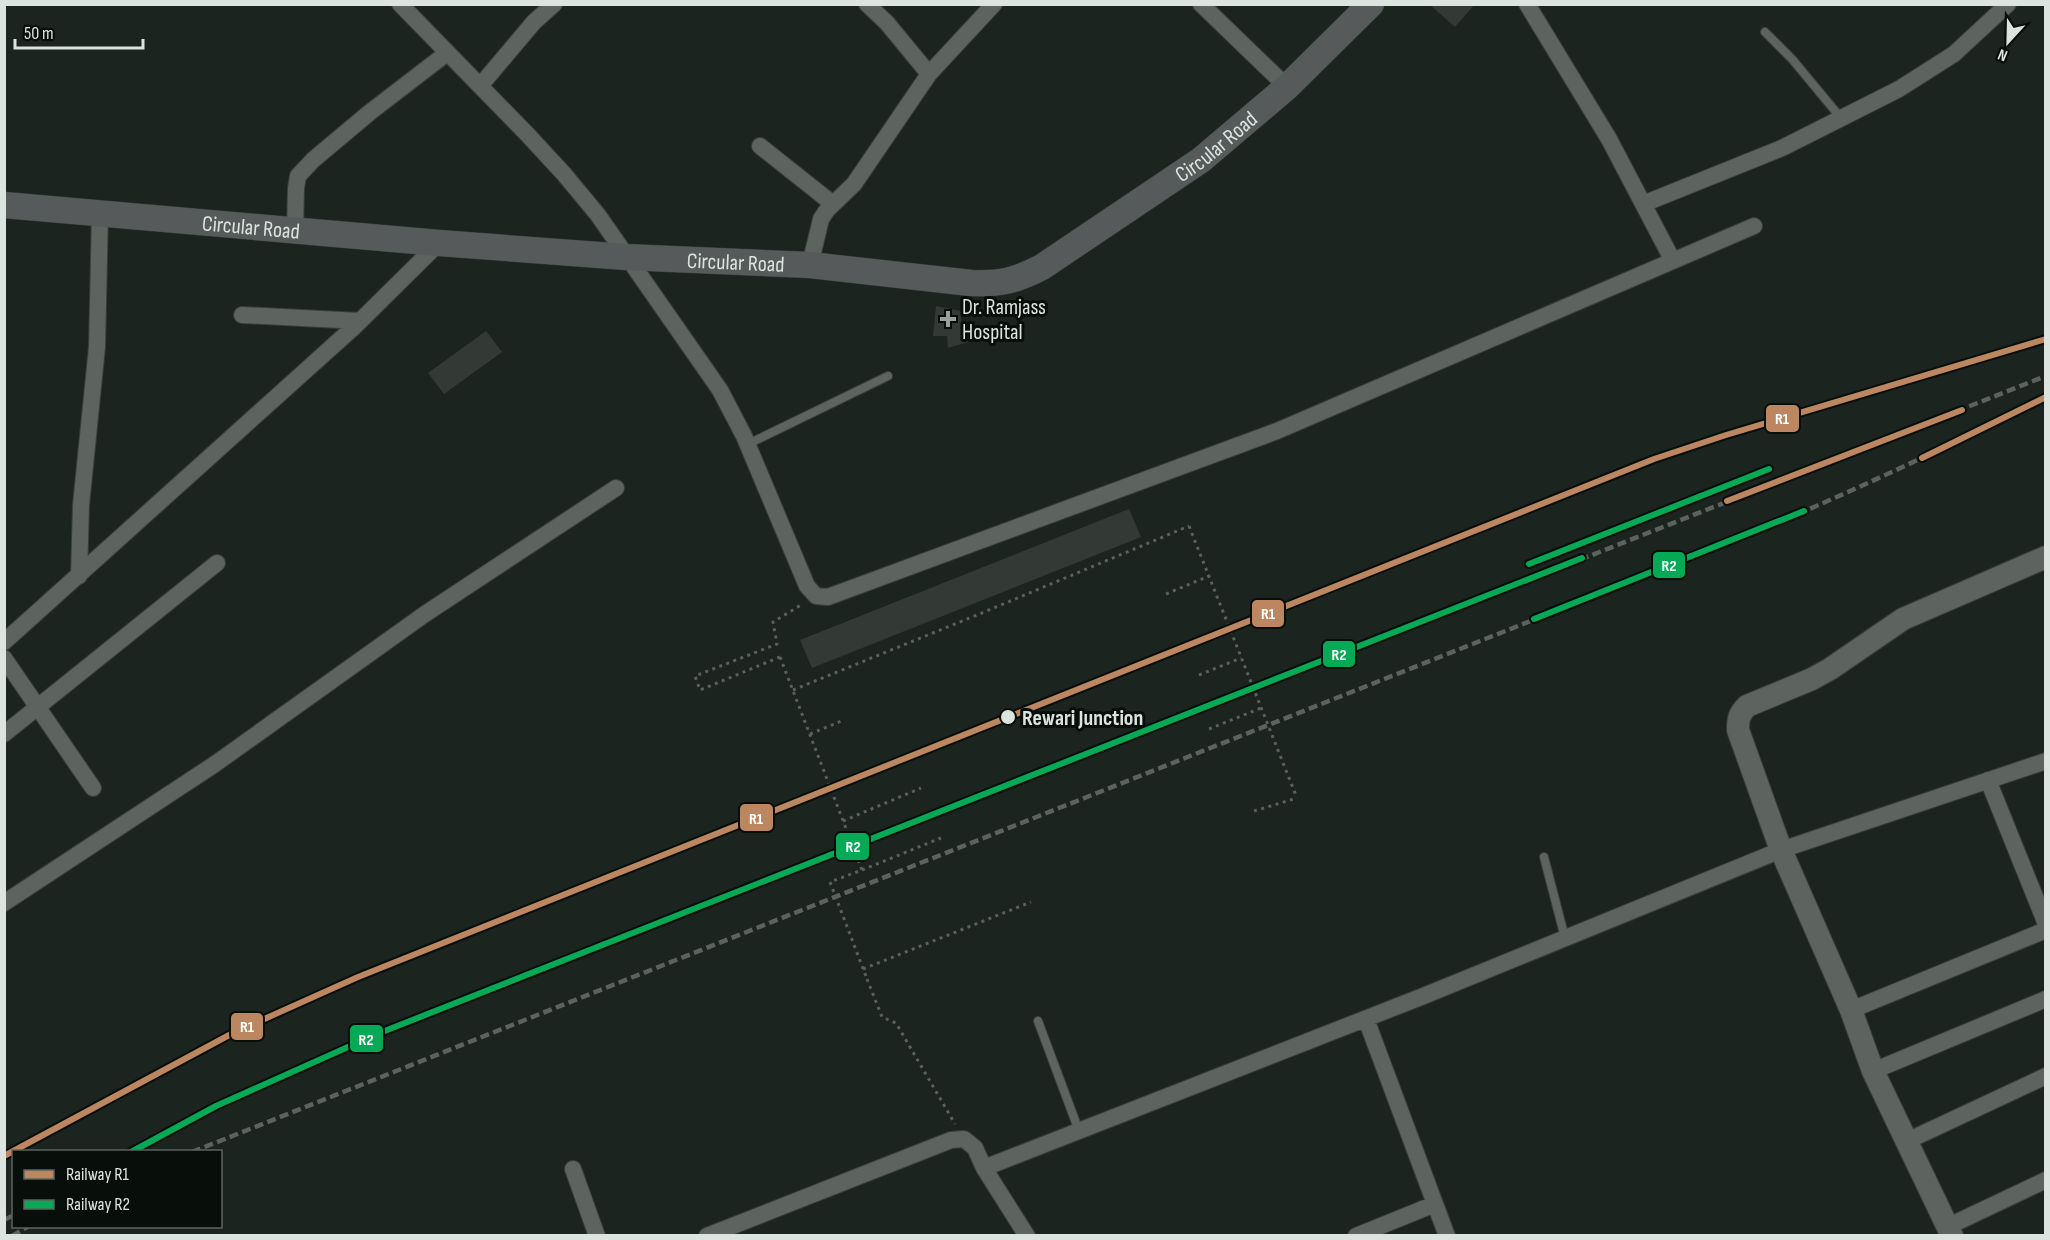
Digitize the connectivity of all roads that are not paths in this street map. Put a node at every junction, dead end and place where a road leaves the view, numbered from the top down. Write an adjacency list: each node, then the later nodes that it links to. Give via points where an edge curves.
1 (400, 4): 10 (street)
2 (554, 4): 12 (street)
3 (994, 4): 11 (street)
4 (1201, 4): 13 (street)
5 (1371, 4): 13 (main road, Circular Road)
6 (1527, 4): 17 (street, via 1609,139)
7 (2008, 4): 14 (street, via 1954,54 1899,89)
8 (874, 7): 11 (street)
9 (1765, 32): 14 (lane)
10 (447, 53): 12 (street); 21 (street, via 369,113 298,176)
11 (929, 74): 16 (street, via 854,184)
12 (480, 86): 23 (street, via 564,174)
13 (1287, 87): 25 (main road, Circular Road, via 1201,160 1020,278 995,284 971,283)
14 (1841, 118): 17 (street, via 1782,148)
15 (760, 146): 16 (street)
16 (833, 204): 25 (street, via 821,219)
17 (1643, 204): 24 (street)
18 (4, 205): 19 (main road, Circular Road)
19 (100, 213): 21 (main road, Circular Road); 33 (street, via 97,347 81,504)
20 (1754, 226): 24 (street)
21 (295, 230): 22 (main road, Circular Road)
22 (438, 243): 23 (main road, Circular Road); 27 (street)
23 (626, 257): 25 (main road, Circular Road); 29 (street, via 720,390)
24 (1673, 261): 29 (street, via 1277,431 828,597 816,596 807,586)
25 (810, 265)
26 (242, 315): 27 (street)
27 (360, 321): 33 (street)
28 (888, 376): 29 (lane)
29 (748, 444)
30 (616, 489): 43 (street, via 425,615 215,764)
31 (2046, 557): 41 (street, via 1903,619 1830,669 1747,706 1739,714 1738,730)
32 (217, 563): 36 (street)
33 (79, 576): 34 (street)
34 (4, 642)
35 (4, 658): 36 (street)
36 (38, 706): 37 (street); 40 (street)
37 (4, 734)
38 (2046, 761): 39 (street)
39 (1988, 780): 41 (street); 44 (street)
40 (93, 788)
41 (1781, 850): 46 (street); 48 (street)
42 (1544, 857): 46 (lane)
43 (4, 903)
44 (2046, 924)
45 (2046, 930): 48 (street)
46 (1565, 938): 49 (street)
47 (2046, 999): 51 (street)
48 (1851, 1010): 51 (street)
49 (1366, 1019): 53 (street); 58 (street)
50 (1038, 1021): 53 (lane)
51 (1873, 1071): 54 (street)
52 (2046, 1076): 54 (street)
53 (1079, 1131): 55 (street)
54 (1907, 1141): 59 (street)
55 (984, 1168): 61 (street, via 975,1148 964,1138 951,1140); 62 (street)
56 (573, 1169): 60 (street)
57 (2046, 1180): 59 (street)
58 (1435, 1204): 63 (street); 64 (street)
59 (1951, 1231)
60 (597, 1236)
61 (707, 1236)
62 (1027, 1236)
63 (1356, 1236)
64 (1447, 1236)

